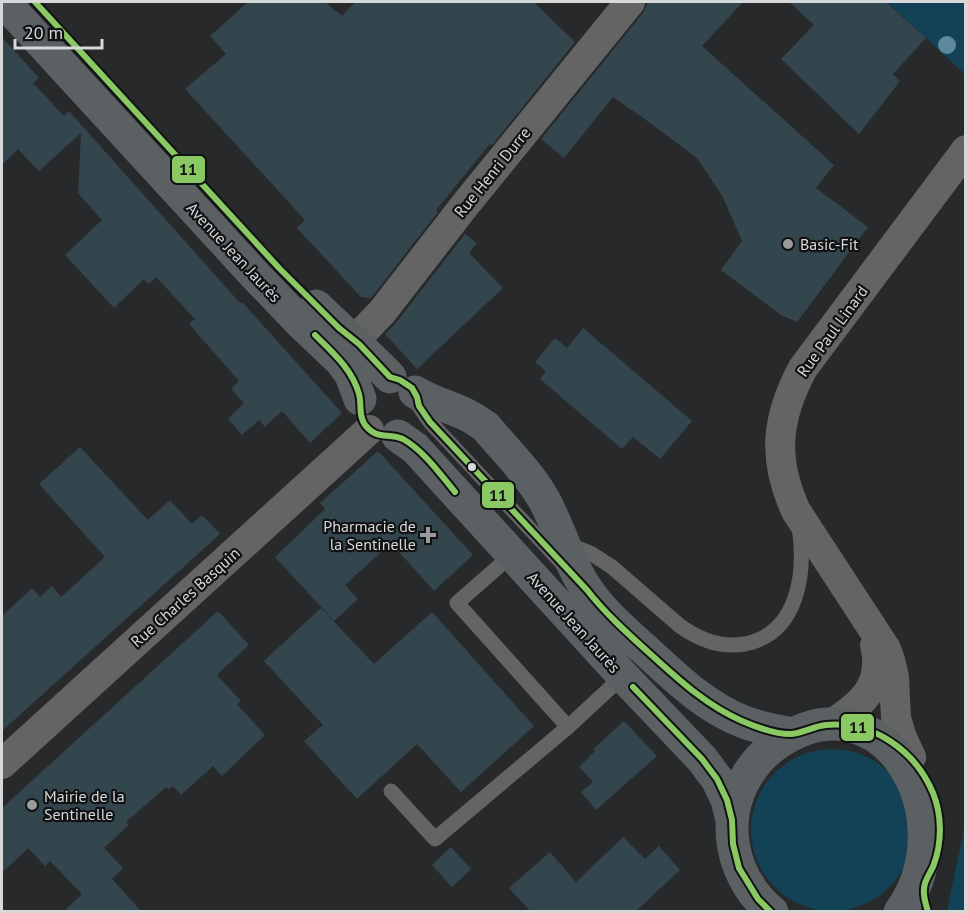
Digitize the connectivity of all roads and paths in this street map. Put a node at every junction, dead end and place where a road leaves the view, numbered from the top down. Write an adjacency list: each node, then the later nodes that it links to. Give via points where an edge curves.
1 (4, 2): 7 (main road, Avenue Jean Jaurès, via 254,274 341,361 356,384)
2 (35, 2): 5 (main road, Avenue Jean Jaurès, via 268,257)
3 (630, 2): 5 (street, Rue Henri Durre, via 382,312)
4 (966, 150): 9 (street, Rue Paul Linard, via 795,383 784,413 780,443 786,486)
5 (354, 341): 6 (main road, Avenue Jean Jaurès)
6 (408, 392): 7 (main road, via 381,379 371,383); 8 (main road, via 418,416 414,425 407,432); 10 (main road, Avenue Jean Jaurès, via 462,411 486,427 537,488); 12 (lane, Avenue Jean Jaurès, via 430,422)
7 (360, 399): 8 (main road, via 360,418)
8 (383, 433): 11 (main road, Avenue Jean Jaurès, via 415,448); 19 (street, Rue Charles Basquin)
9 (796, 511): 10 (lane, via 801,554 795,599 777,627 759,640 741,644 718,645 700,639 612,567); 13 (street, Rue Paul Linard)
10 (565, 543): 12 (main road, Avenue Jean Jaurès)
11 (513, 554): 14 (main road, Avenue Jean Jaurès); 16 (lane, via 458,603)
12 (587, 590): 17 (main road, Avenue Jean Jaurès, via 610,617 705,701 744,722)
13 (869, 625): 15 (street, Rue Paul Linard, via 876,646 876,678 859,704); 18 (street, Rue Paul Linard, via 890,660 896,718)
14 (624, 676): 16 (lane); 21 (main road, Avenue Jean Jaurès, via 709,768 722,789)
15 (830, 725): 17 (main road); 18 (main road, via 874,732)
16 (568, 727): 20 (lane, via 435,839)
17 (793, 734): 21 (main road, via 754,764 742,785)
18 (911, 756): 22 (main road, via 930,785 940,819 940,842)
19 (2, 764)
20 (391, 791)
21 (732, 820): 23 (main road, via 739,868)
22 (926, 898): 24 (main road, via 916,895)
23 (758, 907)
24 (900, 912)

